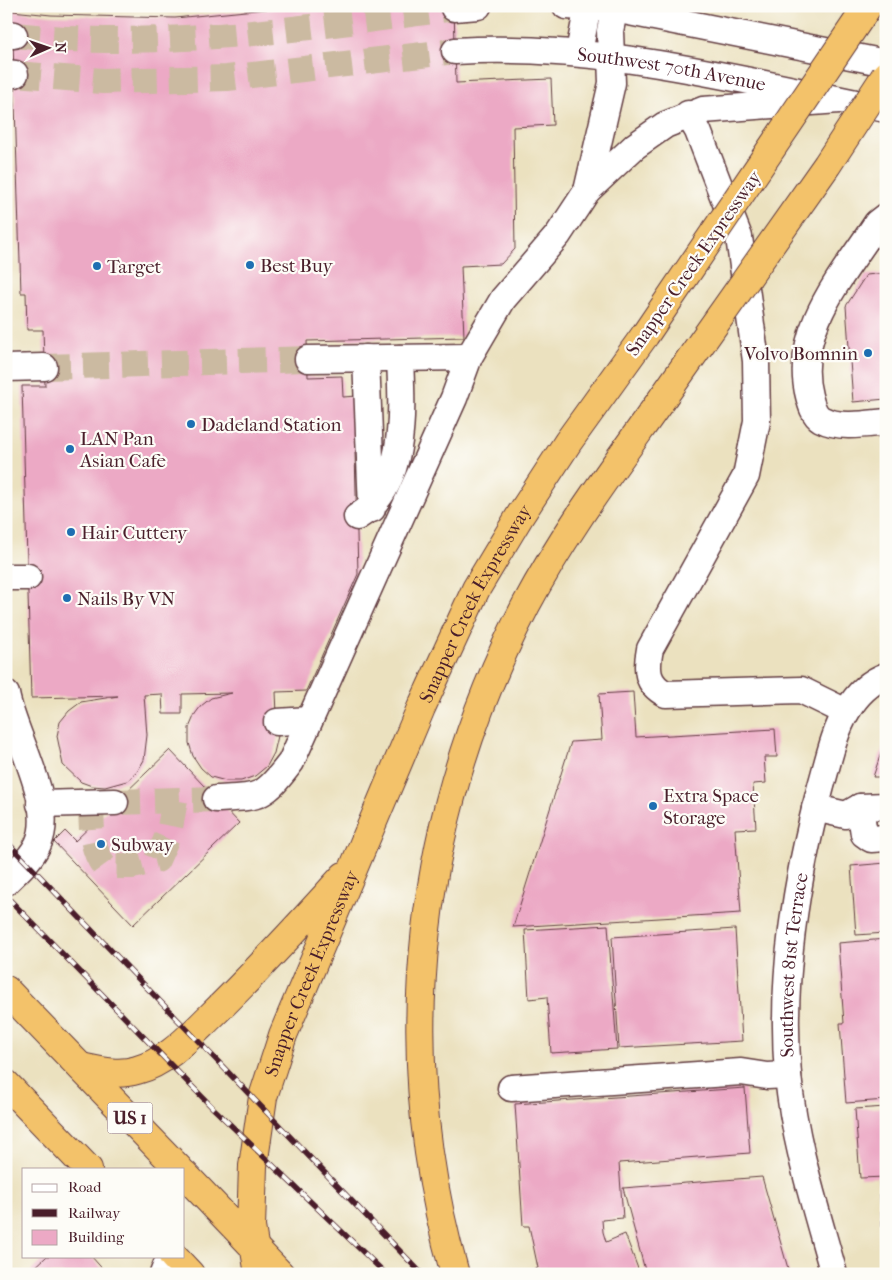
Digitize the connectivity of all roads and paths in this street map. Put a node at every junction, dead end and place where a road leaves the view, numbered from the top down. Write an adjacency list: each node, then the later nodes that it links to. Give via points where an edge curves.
1 (580, 6): 3 (street); 5 (street)
2 (868, 6): 31 (highway, Snapper Creek Expressway, bridge, via 516,521 476,590 421,708)
3 (614, 8): 6 (street, via 610,31); 7 (street)
4 (455, 51): 5 (street, Southwest 70th Avenue, via 524,49)
5 (579, 52): 6 (street, Southwest 70th Avenue)
6 (611, 56): 9 (street, Southwest 70th Avenue, via 747,79); 12 (street, via 612,83)
7 (886, 63)
8 (886, 75): 48 (highway, bridge, via 827,165 574,524 526,605 487,689 446,813 429,898 420,985 427,1137)
9 (839, 100): 10 (street, Southwest 70th Avenue); 11 (street, via 724,107)
10 (886, 109)
11 (688, 114): 12 (street, via 635,146); 22 (street, via 698,131 739,237 756,361 757,421 746,476 650,649 647,664 649,680 666,694 801,690)
12 (587, 191): 14 (street, via 558,235 503,299)
13 (886, 216): 19 (street, via 877,223 836,284 814,324 807,350 807,388 812,408 819,418 834,424)
14 (469, 357): 15 (street); 23 (street, via 454,398)
15 (384, 358): 15 (street, via 364,513 389,481); 16 (street)
16 (308, 359)
17 (44, 367): 18 (street)
18 (6, 368)
19 (886, 422)
20 (886, 676): 22 (street, Southwest 81st Terrace, via 860,693)
21 (6, 694): 27 (street, via 34,773)
22 (846, 712): 29 (street, Southwest 81st Terrace)
23 (309, 720): 24 (street); 25 (street, via 290,762 273,786 253,798)
24 (277, 722)
25 (216, 799)
26 (115, 802): 27 (street)
27 (40, 804): 32 (street, via 42,825 39,843)
28 (873, 807): 29 (street, via 846,815); 30 (street, via 864,834 870,839)
29 (815, 808): 35 (street, Southwest 81st Terrace, via 793,921 786,1020)
30 (886, 838)
31 (357, 862): 34 (highway, via 241,988 171,1052 150,1065 124,1073); 41 (highway, Snapper Creek Expressway, via 270,1070 261,1105 253,1166 250,1208)
32 (6, 882)
33 (6, 990): 34 (highway, US 1)
34 (81, 1067): 39 (highway, US 1)
35 (788, 1075): 37 (street, via 741,1072); 49 (street, Southwest 81st Terrace, via 804,1166)
36 (6, 1084): 38 (highway)
37 (511, 1088)
38 (87, 1168)
39 (178, 1168)
40 (185, 1175): 41 (highway)
41 (253, 1246): 46 (highway, Snapper Creek Expressway); 47 (highway)
42 (170, 1258): 44 (street)
43 (173, 1258): 45 (highway)
44 (163, 1274)
45 (190, 1274)
46 (259, 1274)
47 (280, 1274)
48 (454, 1274)
49 (834, 1274)

